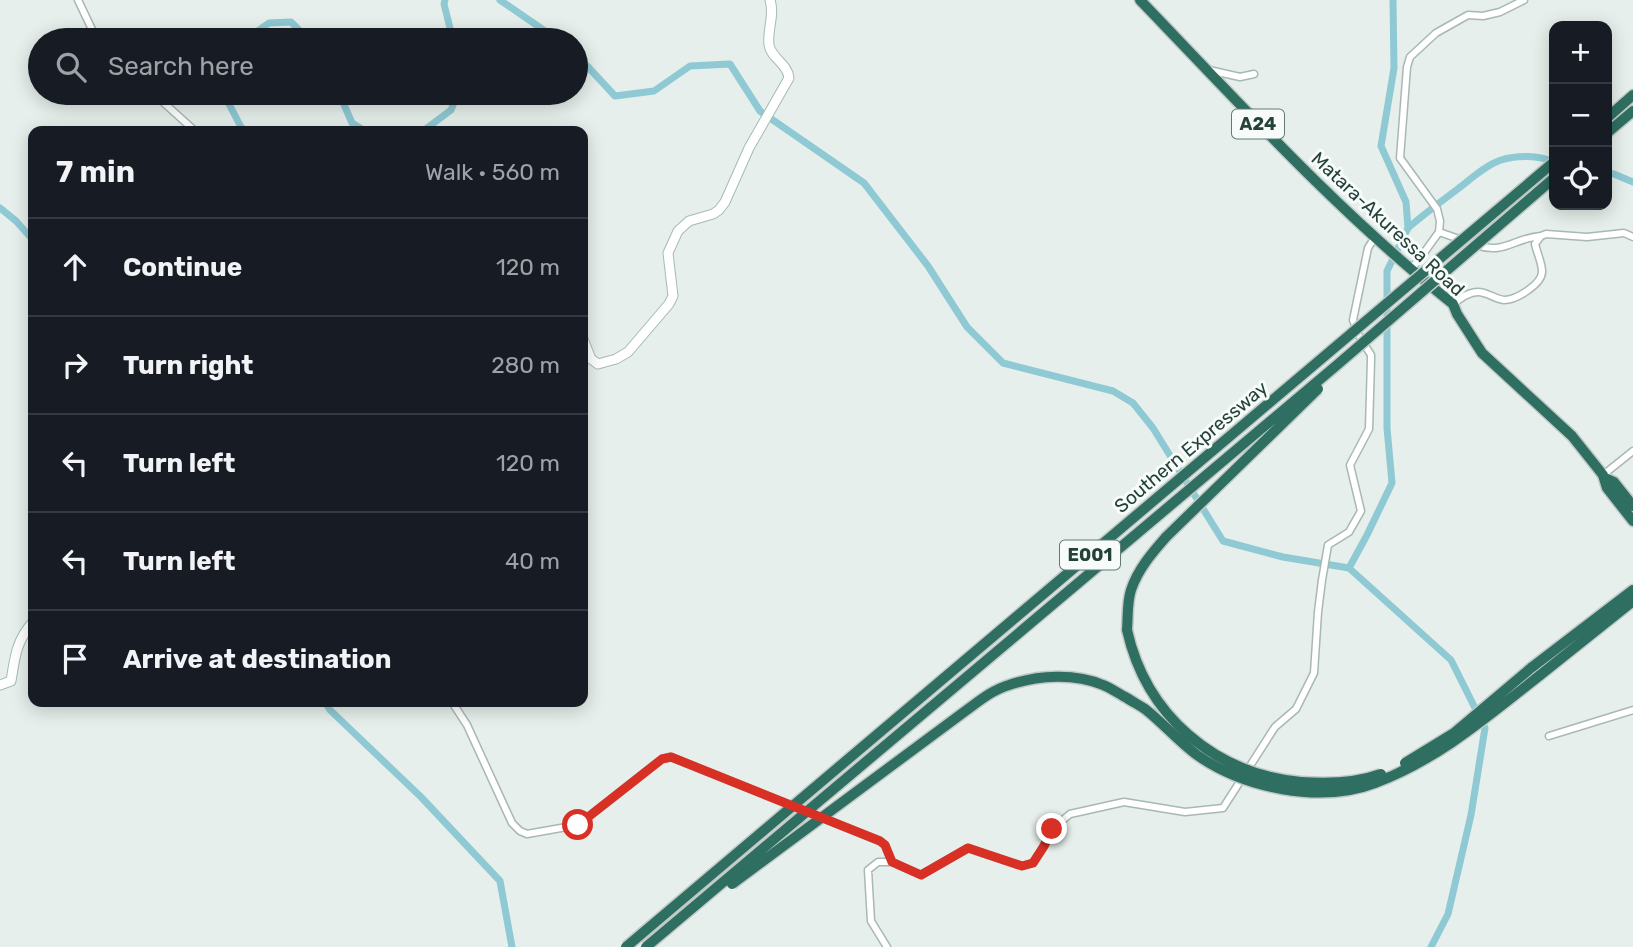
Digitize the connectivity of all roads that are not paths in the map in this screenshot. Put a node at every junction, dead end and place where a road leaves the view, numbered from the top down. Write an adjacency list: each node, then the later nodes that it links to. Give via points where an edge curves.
1 (78, 0): 5 (street)
2 (770, 0): 23 (street, via 769,49 789,78 725,202 713,214 690,221 678,231 667,253 673,296 635,345 616,359 598,364)
3 (1140, 0): 6 (highway, Matara-Akuressa Road / A24)
4 (1524, 0): 16 (street, via 1500,12 1468,15 1436,33 1410,57 1400,158 1437,209)
5 (91, 28)
6 (1207, 69): 7 (street, via 1240,77); 19 (highway, Matara-Akuressa Road / A24)
7 (1254, 74)
8 (1633, 95): 11 (highway)
9 (166, 105): 12 (street)
10 (1633, 111): 13 (highway)
11 (1612, 114)
12 (189, 126)
13 (1612, 129)
14 (1549, 166): 37 (highway, Southern Expressway / E001, bridge)
15 (1549, 182): 22 (highway, Southern Expressway / E001, bridge)
16 (1439, 232): 17 (street, via 1489,249); 20 (street, via 1421,257)
17 (1541, 236): 18 (street, via 1624,233); 21 (street, via 1535,244 1541,278 1532,288 1504,300 1470,293)
18 (1633, 237)
19 (1378, 240): 20 (highway, Matara-Akuressa Road / A24); 36 (street, via 1368,248 1353,320 1371,355 1369,429 1350,465 1361,511 1349,532 1328,545 1314,673 1296,709 1275,727 1223,808 1185,812 1124,802 1070,814 1052,829 1033,863 1022,866 968,848 921,875)
20 (1408, 266): 21 (highway, Matara-Akuressa Road / A24)
21 (1453, 304): 25 (highway, Matara-Akuressa Road / A24, via 1482,353 1572,436)
22 (1380, 328): 31 (highway, bridge, via 1148,558 1130,593 1127,630 1148,689 1184,732 1224,761 1264,776 1315,783 1373,777 1398,767 1454,733); 38 (highway, Southern Expressway / E001, bridge)
23 (588, 352)
24 (1633, 451): 25 (street)
25 (1604, 476): 26 (highway, Matara-Akuressa Road / A24); 27 (highway, Matara-Akuressa Road / A24, via 1607,488)
26 (1633, 506)
27 (1633, 521)
28 (1633, 590): 31 (highway)
29 (1633, 601): 31 (highway)
30 (28, 628): 32 (street, via 15,656 11,681)
31 (1535, 672): 38 (highway, bridge, via 1465,734 1427,759 1374,784 1325,792 1294,791 1218,768 1143,707 1104,685 1062,677 1008,685 964,712)
32 (0, 685)
33 (455, 707): 36 (street, via 512,823 527,834 578,825 662,759 671,757 880,841)
34 (1633, 709): 35 (street)
35 (1549, 736)
36 (892, 862): 39 (street, via 878,862 868,870 872,920)
37 (626, 947)
38 (648, 947)
39 (887, 947)

